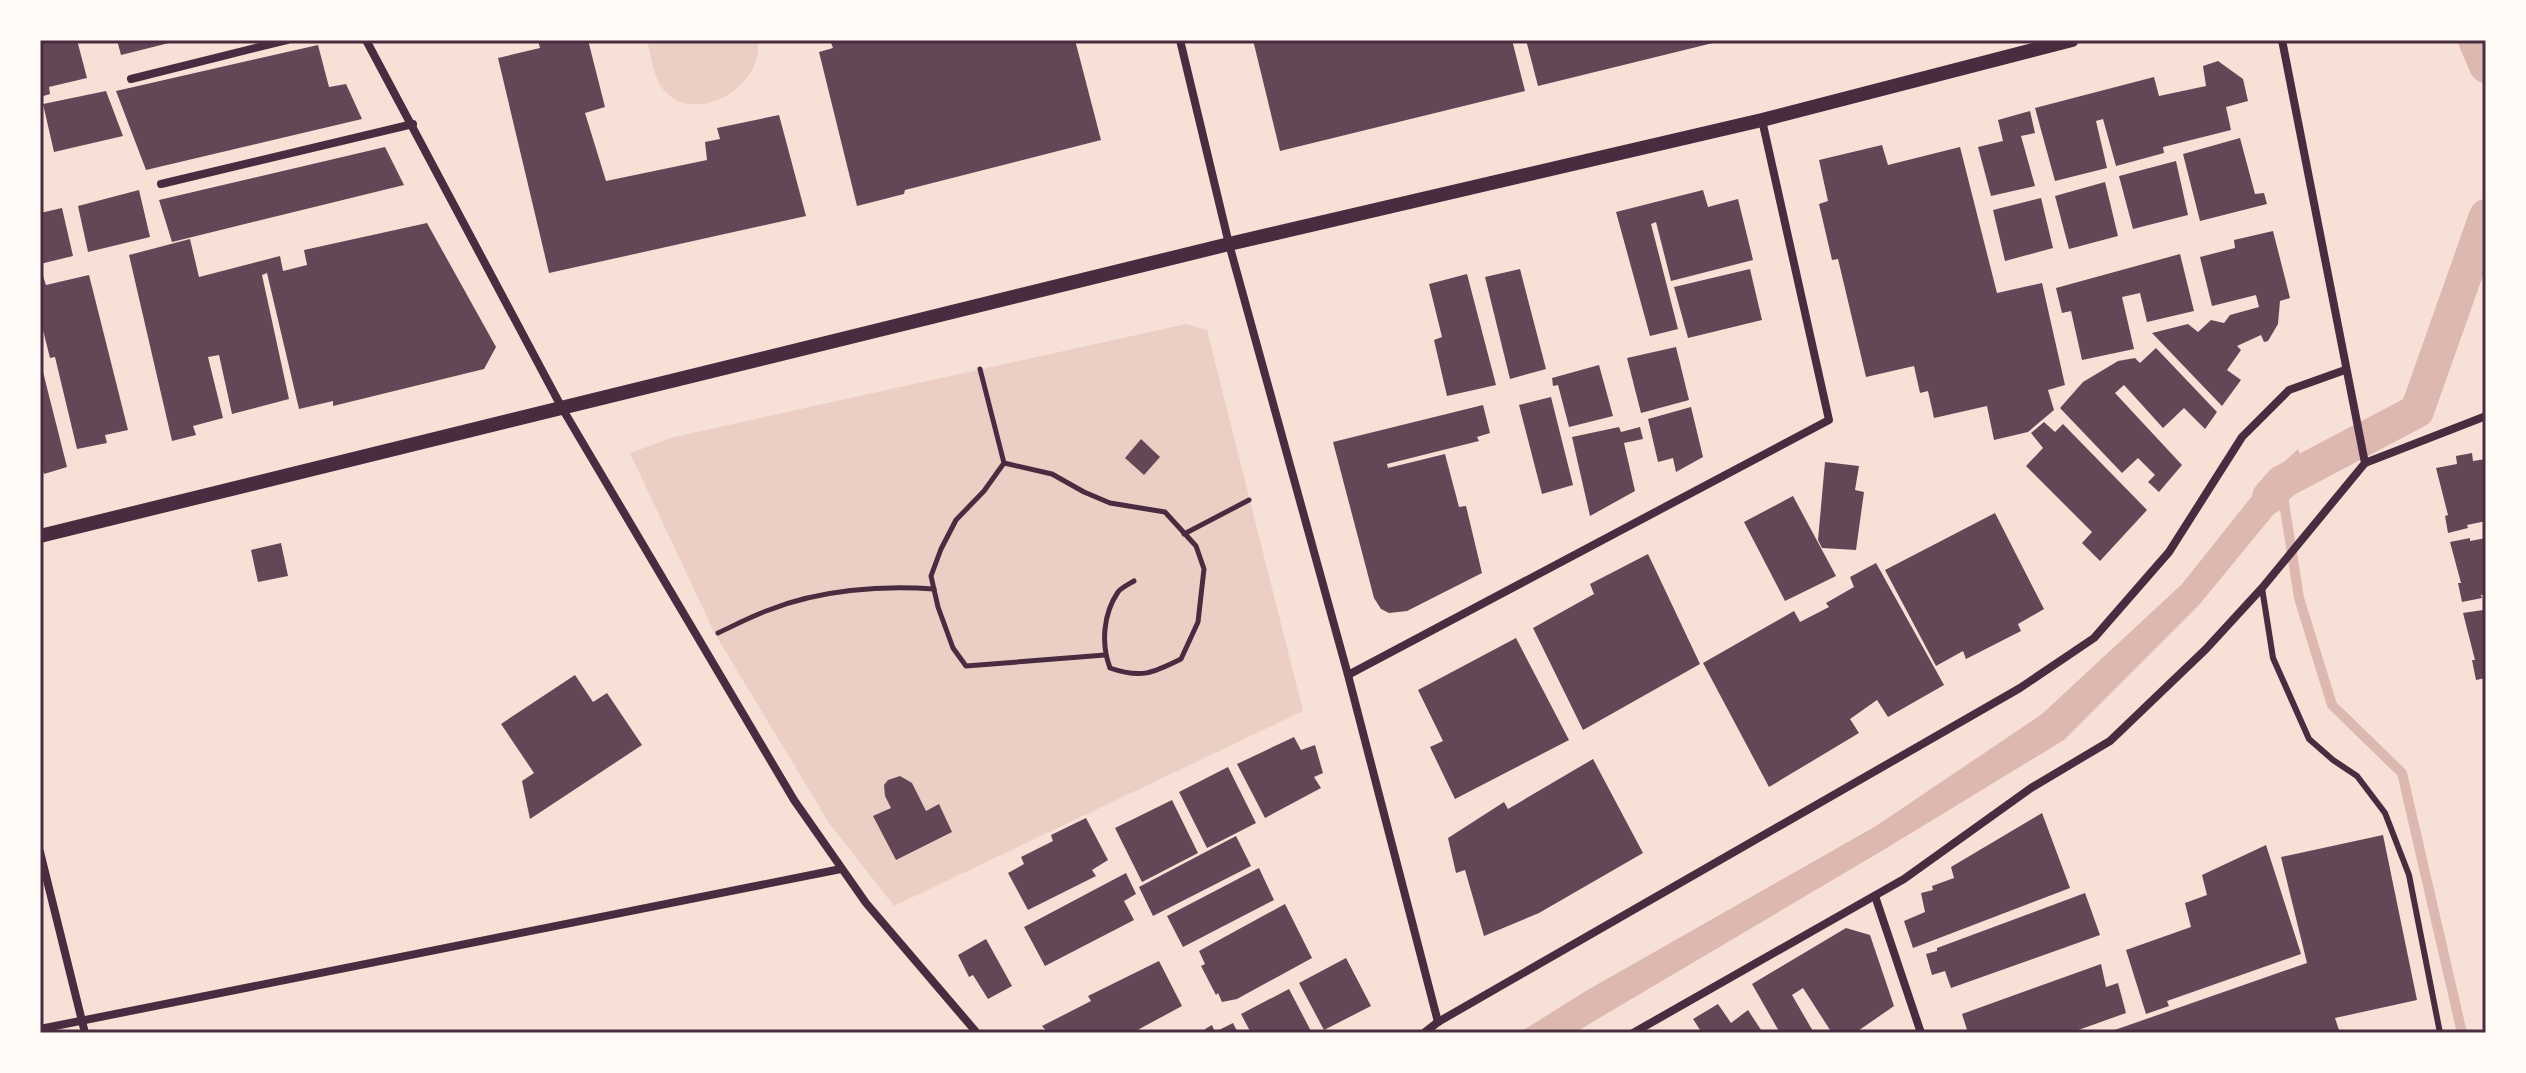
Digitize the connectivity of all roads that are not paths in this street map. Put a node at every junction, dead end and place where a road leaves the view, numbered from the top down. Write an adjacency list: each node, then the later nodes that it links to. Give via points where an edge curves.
1 (287, 40): 6 (street)
2 (366, 40): 8 (street)
3 (1180, 40): 10 (street)
4 (2072, 40): 7 (street)
5 (2282, 40): 11 (street)
6 (131, 79)
7 (1762, 120): 10 (street); 17 (street, via 1829,420)
8 (413, 124): 9 (street); 12 (street)
9 (161, 184)
10 (1229, 244): 12 (street); 17 (street)
11 (2345, 370): 14 (street); 22 (street, via 2289,390 2242,437 2169,552 2094,638 2020,688)
12 (562, 408): 15 (street); 19 (street, via 794,800)
13 (2486, 416): 14 (street)
14 (2365, 463): 16 (street)
15 (40, 536)
16 (2262, 588): 20 (street, via 2110,741 2031,788); 29 (lane, via 2273,658 2309,739 2357,776 2385,813 2409,875)
17 (1348, 675): 22 (street)
18 (40, 852): 21 (street)
19 (841, 869): 21 (street); 25 (street)
20 (1875, 896): 27 (street); 28 (street)
21 (82, 1020): 23 (street); 24 (street)
22 (1438, 1022): 26 (street)
23 (40, 1029)
24 (85, 1033)
25 (977, 1033)
26 (1424, 1033)
27 (1633, 1033)
28 (1921, 1033)
29 (2440, 1033)

